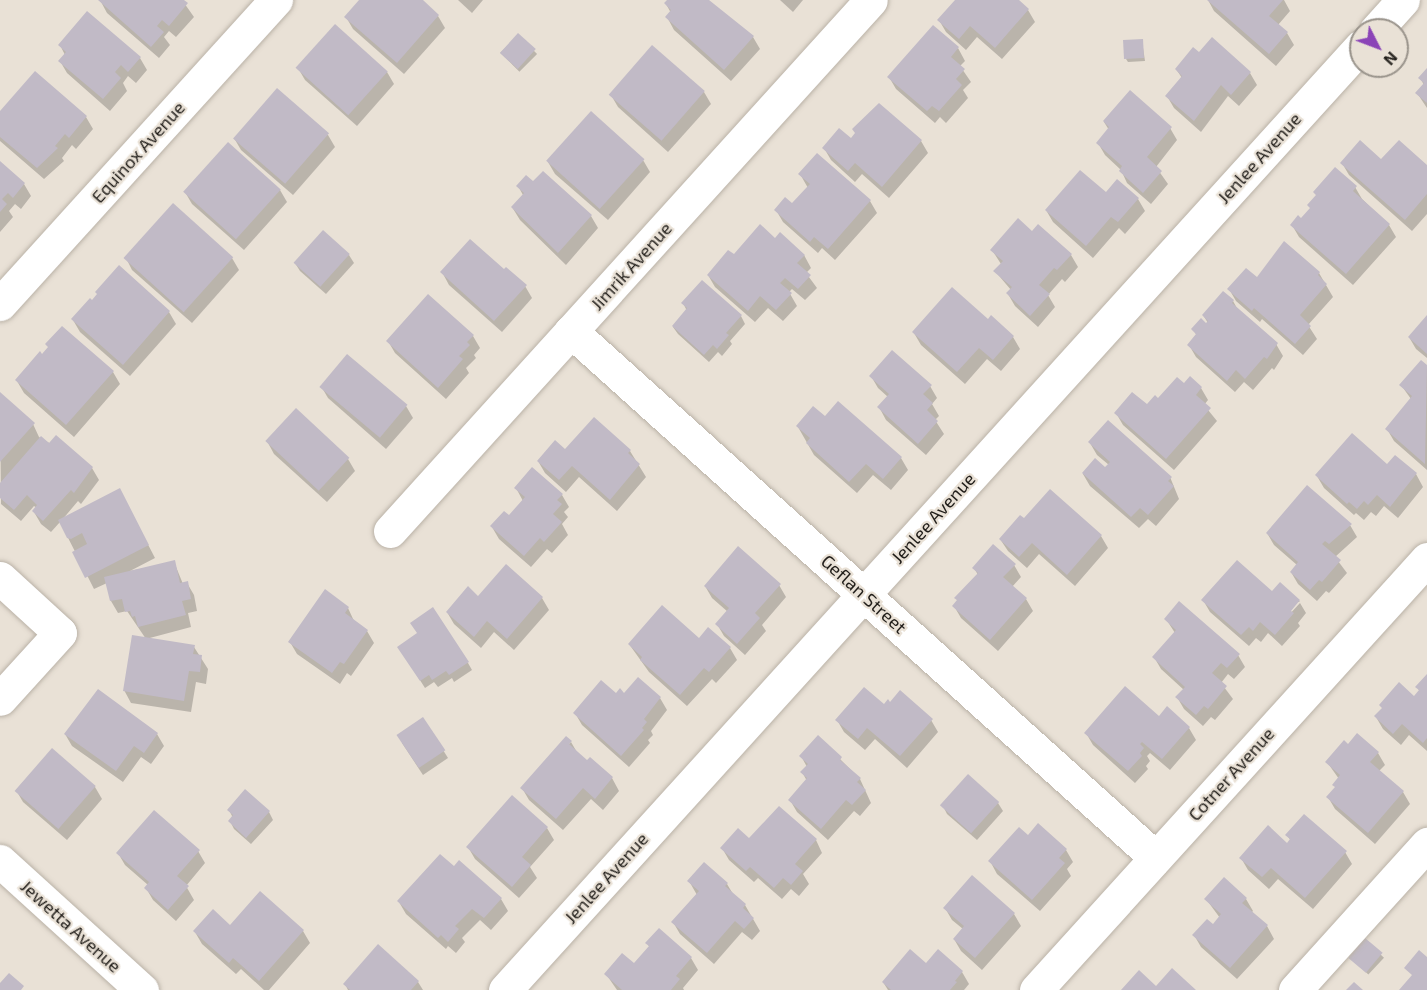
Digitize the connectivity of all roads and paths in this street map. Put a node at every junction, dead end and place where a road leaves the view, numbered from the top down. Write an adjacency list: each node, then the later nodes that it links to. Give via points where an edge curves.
1 (276, 0): 6 (street, Equinox Avenue)
2 (871, 0): 7 (street, Jimrik Avenue)
3 (1403, 0): 4 (street)
4 (1387, 18)
5 (1349, 59): 11 (street, Jenlee Avenue)
6 (0, 304)
7 (571, 331): 8 (street, Jimrik Avenue); 11 (street, Geflan Street)
8 (390, 531)
9 (1427, 559): 14 (street, Cotner Avenue)
10 (0, 578): 12 (street, via 60,633)
11 (864, 594): 14 (street, Geflan Street); 17 (street, Jenlee Avenue)
12 (0, 699)
13 (1427, 844): 19 (street)
14 (1156, 858): 18 (street, Cotner Avenue)
15 (0, 861): 16 (street, Jewetta Avenue)
16 (142, 990)
17 (505, 990)
18 (1036, 990)
19 (1295, 990)

